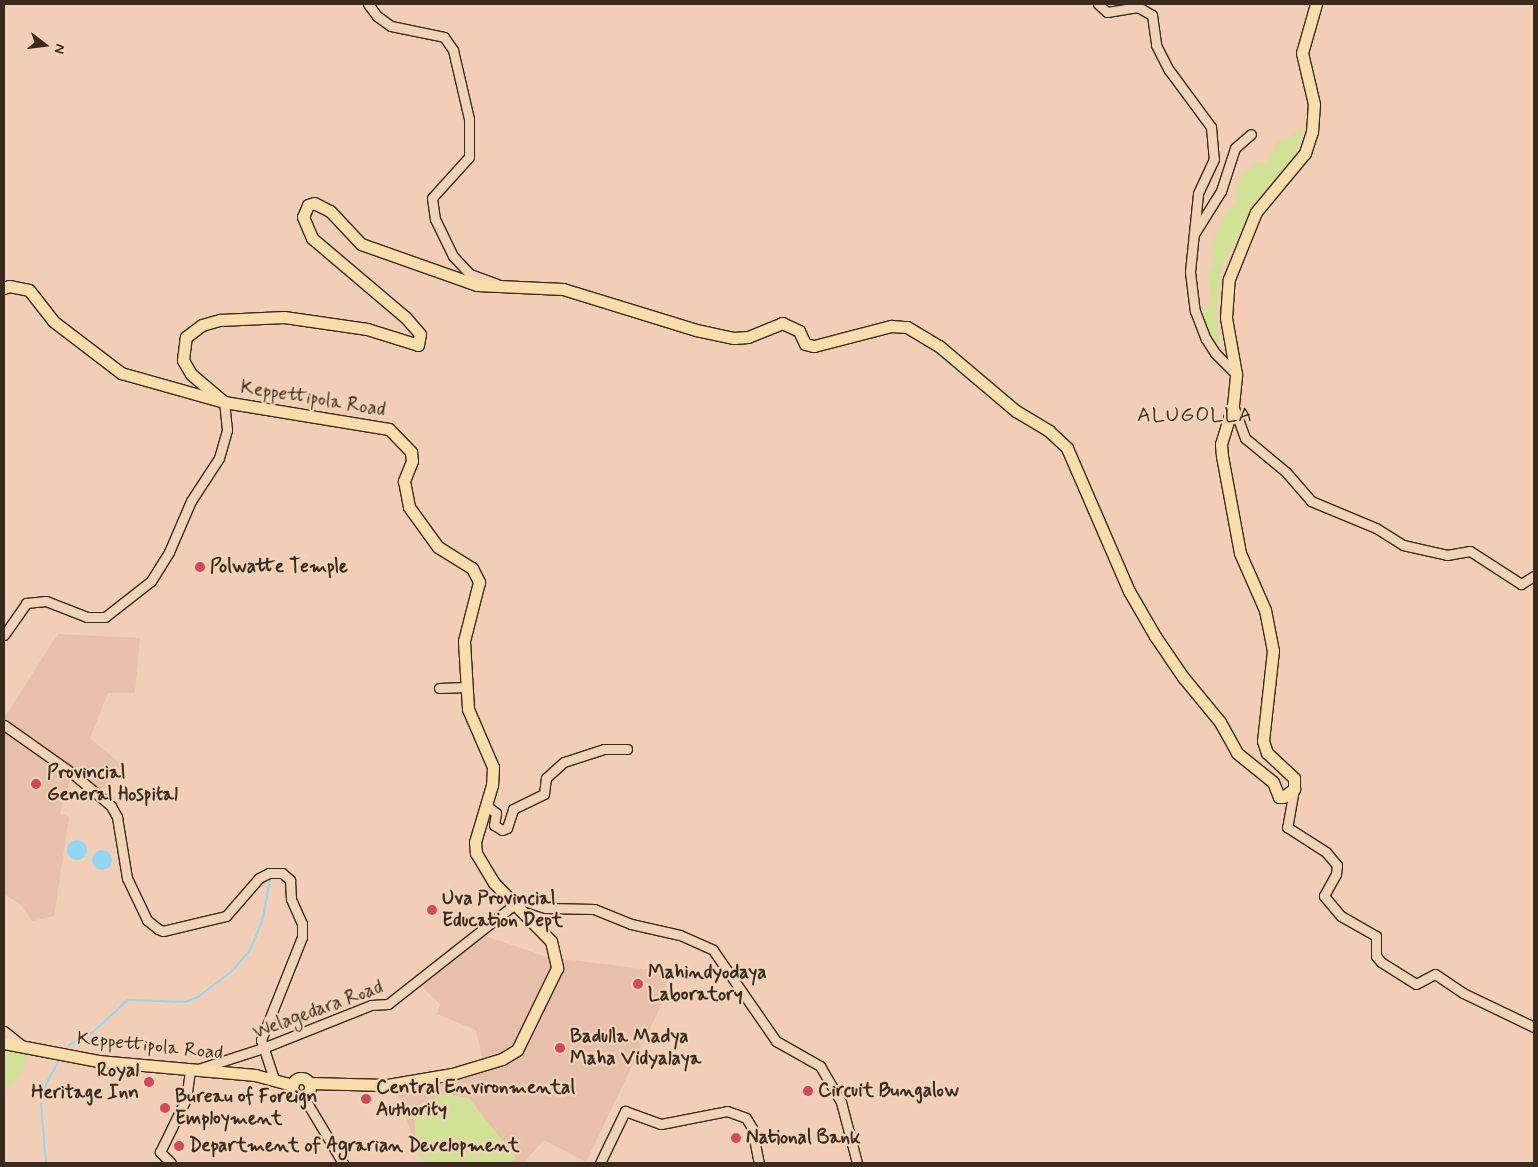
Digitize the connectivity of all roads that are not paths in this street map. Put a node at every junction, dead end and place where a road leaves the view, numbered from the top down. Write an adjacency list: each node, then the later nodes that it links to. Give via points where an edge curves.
1 (368, 4): 6 (street, via 391,26 444,37 453,50 470,119 469,157 432,198 435,218 453,256 470,274)
2 (1098, 4): 5 (street, via 1107,12 1138,7 1152,15 1156,45 1169,70 1211,127 1214,159 1198,194)
3 (1316, 4): 8 (main road, via 1302,53 1314,104 1312,132 1304,153 1256,212 1229,279 1226,318)
4 (1251, 134): 5 (street, via 1235,148 1221,191)
5 (1191, 238): 8 (street, via 1190,272 1195,311 1215,354)
6 (507, 287): 9 (main road, via 477,285 361,244 330,211 314,203 308,205 304,217 312,238 404,317 420,334 418,345 367,329 284,317 220,320 202,325 186,337 183,360 191,374); 17 (main road, via 563,289 696,330 734,338 748,337 782,324 799,330 805,344 814,346 891,326 907,327 939,346 1016,411 1049,431 1067,448 1128,591 1183,677 1220,722 1237,753 1273,782 1279,796)
7 (4, 288): 9 (main road, Keppettipola Road, via 29,290 52,321 121,373)
8 (1236, 374): 10 (main road)
9 (224, 402): 12 (street, via 227,430 220,458 191,501 169,552 151,581 105,617 87,617 46,601 26,603); 13 (main road, Keppettipola Road, via 390,429 405,442 412,461 404,481 408,507 438,547 472,568 480,582 464,641)
10 (1233, 405): 11 (street, via 1245,438 1286,472 1311,501 1376,528 1403,546 1448,555 1470,551 1522,584); 17 (main road, via 1221,444 1222,456 1240,553 1265,610 1273,651 1263,741 1267,753 1294,778)
11 (1534, 576)
12 (4, 635)
13 (467, 687): 14 (street); 18 (main road, Keppettipola Road, via 468,709 474,727 491,756 493,767)
14 (439, 688)
15 (4, 725): 24 (street, via 72,773 111,806 117,817 127,878 147,920 158,929 164,931 226,916 259,878 268,873 282,873 290,880 291,899 302,924 302,937 291,970 266,1022 261,1040)
16 (626, 749): 18 (street, via 604,749 564,762 546,778 544,794 513,809 507,828 502,830 494,825 496,813)
17 (1294, 789): 20 (street, via 1287,828 1326,852 1337,865 1336,874 1324,896 1341,916 1376,936 1376,956 1381,962 1416,984 1435,974 1463,993)
18 (486, 806): 19 (main road, Keppettipola Road, via 475,842 476,853 494,882)
19 (516, 904): 24 (street, Welagedara Road, via 388,1004 371,1005); 27 (main road, Keppettipola Road, via 551,941 557,968 517,1050 484,1066 386,1085); 34 (street, via 524,901 546,908 594,909 631,924 680,934 713,950 776,1041 820,1066 841,1102)
20 (1534, 1027)
21 (4, 1031): 23 (street)
22 (4, 1043): 23 (main road, Keppettipola Road)
23 (24, 1047): 25 (main road, Keppettipola Road, via 98,1061)
24 (263, 1048): 25 (street, Welagedara Road); 26 (street)
25 (194, 1069): 26 (main road, Keppettipola Road); 30 (street, via 186,1099 160,1152)
26 (274, 1079): 28 (main road, Keppettipola Road)
27 (309, 1083): 28 (main road, via 302,1078); 29 (main road, via 308,1092)
28 (293, 1085): 29 (main road, via 295,1093)
29 (303, 1096): 31 (street)
30 (171, 1163)
31 (343, 1163)
32 (600, 1163): 33 (street, via 625,1111 661,1124 727,1111 746,1118 752,1128)
33 (759, 1163)
34 (857, 1163)

